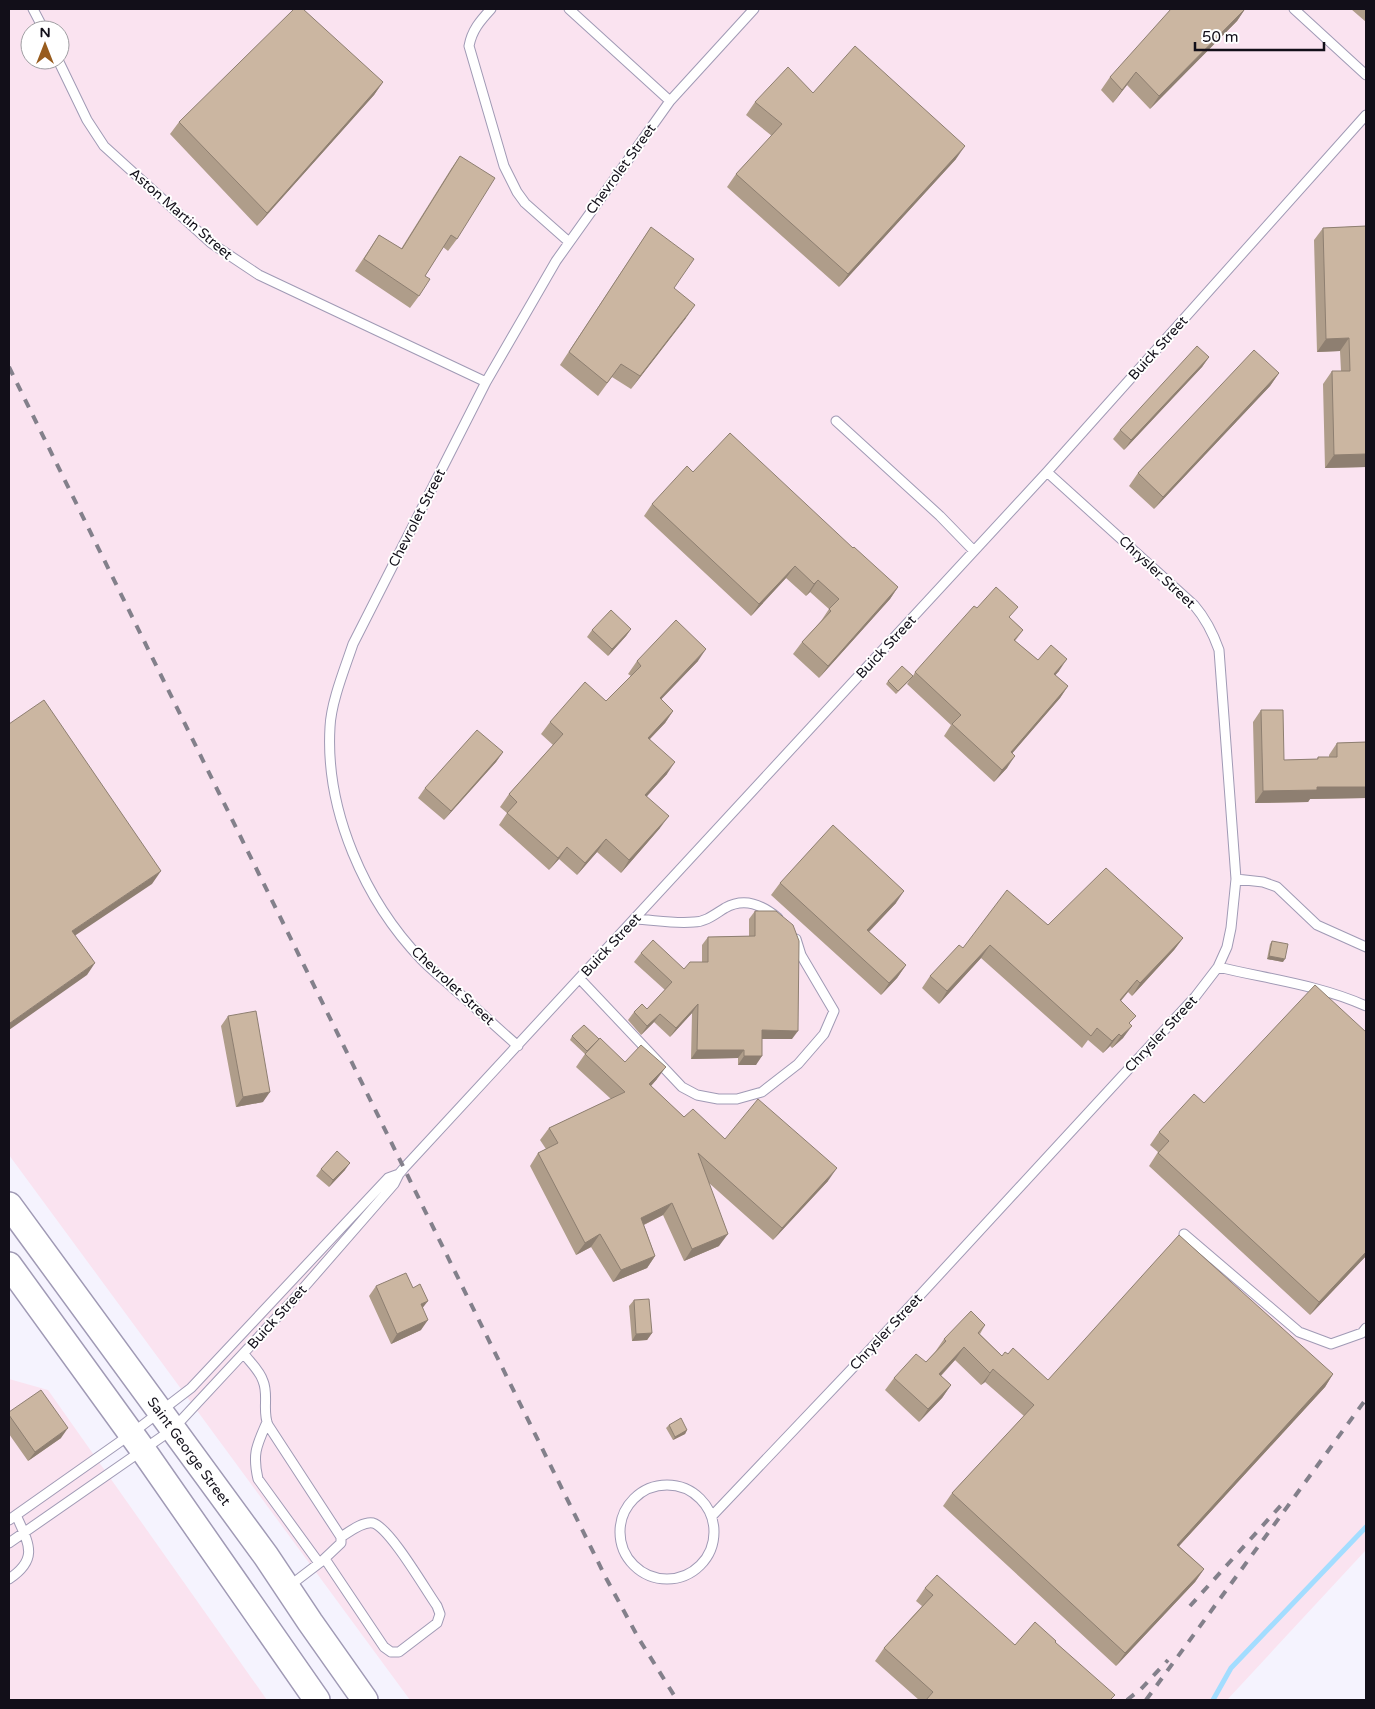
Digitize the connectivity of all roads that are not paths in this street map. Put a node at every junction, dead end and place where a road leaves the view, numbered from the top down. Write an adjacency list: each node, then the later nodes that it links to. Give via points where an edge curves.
1 (491, 9): 9 (lane, via 475,27 469,46 504,166 526,203)
2 (569, 9): 7 (lane)
3 (754, 9): 7 (lane, Chevrolet Street)
4 (1294, 9): 6 (lane)
5 (63, 70): 10 (lane, Aston Martin Street, via 87,120 104,146 211,243 259,275)
6 (1366, 75)
7 (670, 101): 9 (lane, Chevrolet Street)
8 (1366, 115): 12 (lane, Buick Street)
9 (569, 242): 10 (lane, Chevrolet Street)
10 (486, 382): 20 (lane, Chevrolet Street, via 353,644 330,726 331,756 342,828 367,884 382,908 422,960)
11 (836, 422): 13 (lane)
12 (1047, 472): 13 (lane, Buick Street); 14 (lane, Chrysler Street, via 1194,605 1210,628 1219,650)
13 (974, 551): 15 (lane, Buick Street)
14 (1236, 879): 16 (lane, via 1277,887 1317,925); 17 (lane, Chrysler Street, via 1231,928)
15 (636, 918): 18 (lane, Buick Street); 18 (lane, via 695,922 742,903 759,905 789,927 801,955 834,1011 824,1034 798,1064 762,1092 737,1100 710,1099 682,1087)
16 (1366, 947)
17 (1218, 967): 19 (lane, via 1320,989); 30 (lane, Chrysler Street, via 1189,1004)
18 (580, 979): 20 (lane, Buick Street)
19 (1366, 1006)
20 (518, 1046): 21 (lane, Buick Street)
21 (399, 1174): 26 (lane, Buick Street, via 394,1184); 27 (lane, Buick Street, via 388,1178 191,1388)
22 (9, 1205): 27 (main road, Saint George Street)
23 (1184, 1234): 25 (lane, via 1299,1332 1331,1344 1362,1333)
24 (9, 1265): 29 (main road)
25 (1366, 1328)
26 (244, 1354): 27 (lane, Buick Street); 28 (lane, via 263,1379)
27 (167, 1421): 29 (lane, Buick Street); 29 (lane, Buick Street); 37 (main road, Saint George Street)
28 (267, 1422): 33 (lane); 35 (lane, via 255,1452 258,1479)
29 (137, 1442): 31 (lane); 32 (lane); 38 (main road)
30 (712, 1516): 30 (lane, via 715,1533 711,1550 702,1565 688,1575 670,1579 653,1577 638,1569 626,1556 620,1540 627,1506 639,1494 655,1486 672,1485 689,1490 703,1501)
31 (12, 1518): 32 (lane)
32 (24, 1532): 34 (lane); 36 (lane, via 28,1561)
33 (341, 1537): 35 (lane, via 341,1542); 35 (lane, via 365,1523 374,1523 389,1536 437,1606 440,1614 437,1624 399,1652 391,1652 384,1647)
34 (9, 1543)
35 (322, 1561): 37 (lane)
36 (9, 1579)
37 (287, 1587): 39 (main road, Saint George Street)
38 (317, 1700)
39 (366, 1700)

